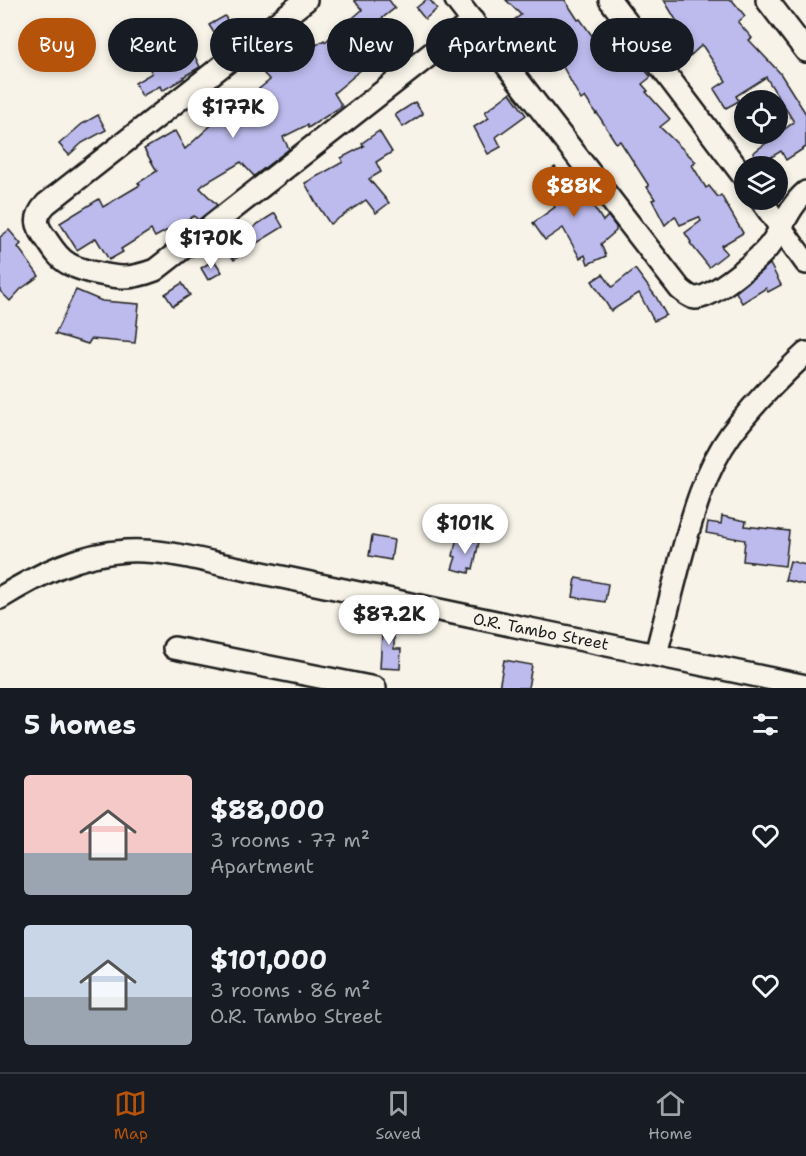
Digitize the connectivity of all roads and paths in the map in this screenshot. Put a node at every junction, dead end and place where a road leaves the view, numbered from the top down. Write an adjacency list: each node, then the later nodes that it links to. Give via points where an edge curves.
1 (306, 0): 7 (street, via 46,204 37,222 62,260 117,278 142,276 155,270)
2 (456, 0): 5 (street)
3 (610, 0): 9 (street)
4 (767, 0): 6 (street)
5 (471, 18)
6 (806, 51)
7 (426, 58)
8 (512, 72): 12 (street, via 687,295 710,295 760,256)
9 (734, 164)
10 (806, 192): 12 (street)
11 (768, 210): 12 (street)
12 (781, 227): 13 (street)
13 (806, 263)
14 (806, 353): 17 (street, via 730,435 701,490)
15 (0, 598): 17 (street, O.R. Tambo Street, via 57,567 84,558 128,551 152,552)
16 (174, 648): 19 (street)
17 (656, 654): 18 (street, O.R. Tambo Street)
18 (806, 686)
19 (375, 688)

